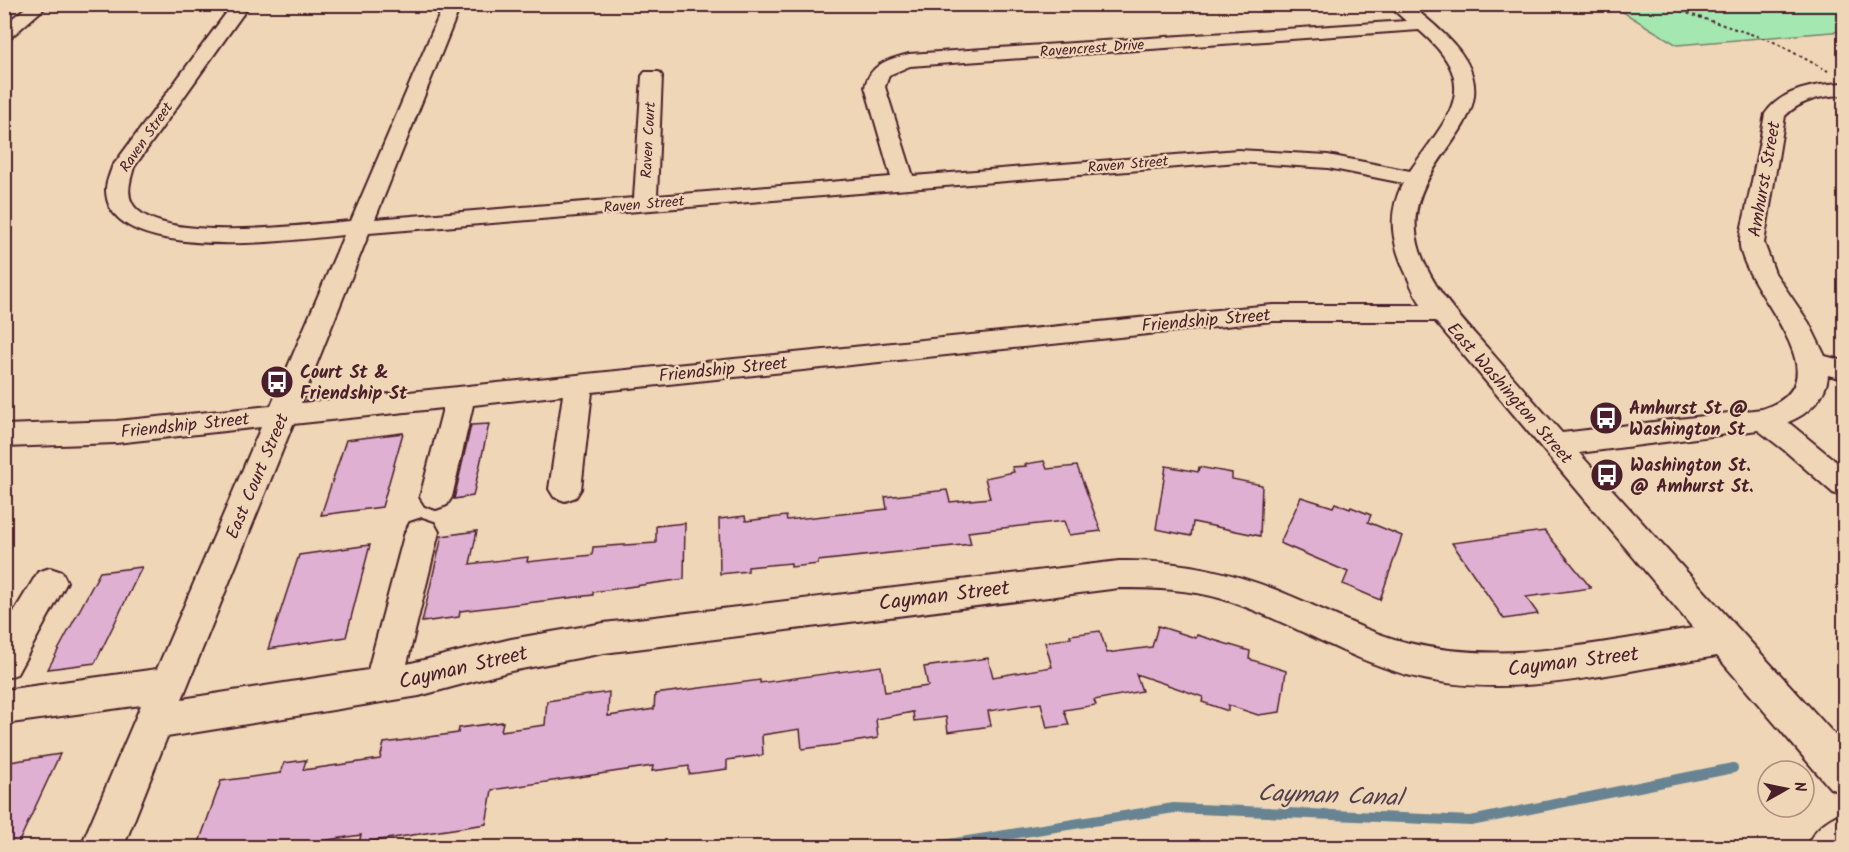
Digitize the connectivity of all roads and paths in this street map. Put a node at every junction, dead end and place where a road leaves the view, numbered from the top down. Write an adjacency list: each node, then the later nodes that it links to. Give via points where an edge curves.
1 (40, 4): 8 (street)
2 (242, 4): 14 (street, Raven Street, via 123,167 117,178 118,200 137,221 193,236 237,237)
3 (458, 4): 6 (street)
4 (1395, 4): 7 (street, East Washington Street)
5 (1659, 4): 10 (path, via 1772,41)
6 (453, 5): 14 (street, East Court Street)
7 (1422, 25): 11 (street, East Washington Street, via 1458,60 1467,83 1462,110); 12 (street, Ravencrest Drive, via 897,63 880,73 875,87)
8 (6, 32)
9 (652, 76): 13 (street, Raven Court)
10 (1838, 81): 16 (street, Amhurst Street, via 1795,98 1775,114 1752,243 1763,274 1812,341)
11 (1416, 179): 12 (street, Raven Street, via 1338,162 1238,156); 15 (street, East Washington Street, via 1404,212 1404,231 1417,273)
12 (904, 182): 13 (street, Raven Street)
13 (645, 204): 14 (street, Raven Street)
14 (360, 227): 20 (street, East Court Street)
15 (1441, 314): 18 (street, Friendship Street, via 1273,313); 23 (street, East Washington Street)
16 (1818, 363): 17 (street); 21 (street, via 1814,389 1804,400 1790,410)
17 (1845, 370)
18 (579, 384): 19 (street, Friendship Street); 25 (street)
19 (460, 397): 20 (street, Friendship Street); 26 (street)
20 (282, 415): 22 (street, Friendship Street, via 116,432); 31 (street, East Court Street)
21 (1764, 419): 23 (street); 24 (street)
22 (4, 436)
23 (1555, 445): 29 (street, East Washington Street)
24 (1845, 486)
25 (565, 489)
26 (436, 497)
27 (422, 532): 32 (street)
28 (50, 582): 30 (street)
29 (1724, 639): 32 (street, Cayman Street, via 1537,668 1468,669 1392,655 1225,585 1183,576 1104,574 604,638); 35 (street, East Washington Street)
30 (4, 663)
31 (171, 684): 33 (street); 34 (street, East Court Street)
32 (383, 685): 34 (street, Cayman Street)
33 (4, 706)
34 (154, 721): 37 (street, East Court Street)
35 (1845, 774)
36 (1845, 833): 38 (street)
37 (101, 848)
38 (1827, 848)

